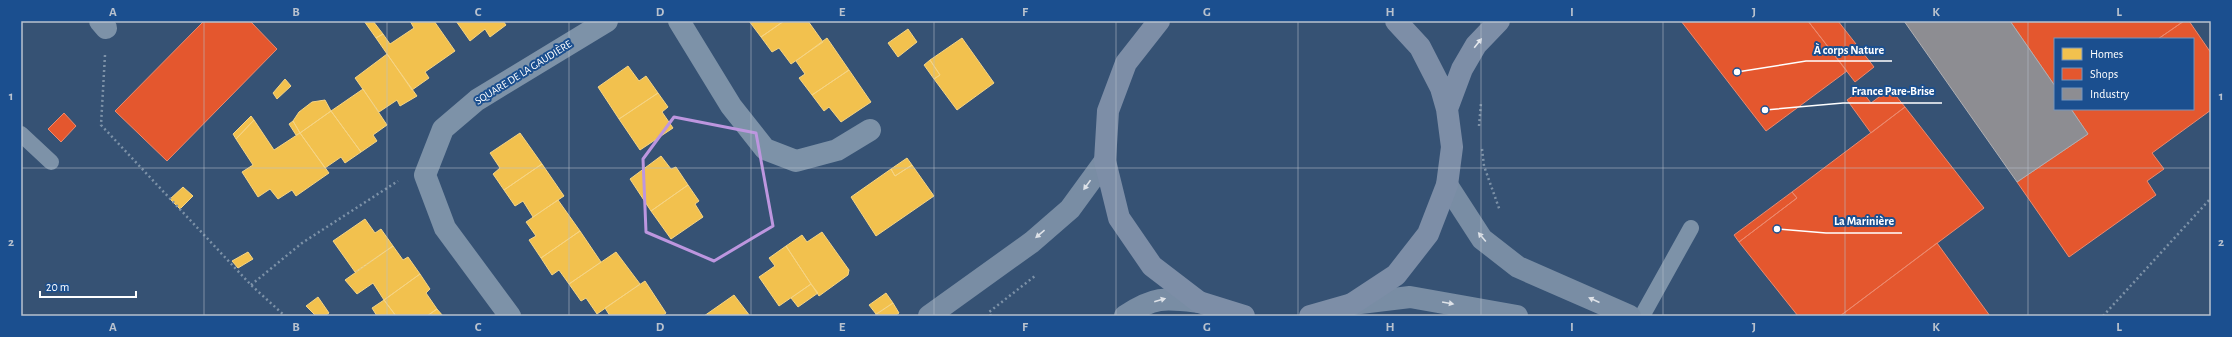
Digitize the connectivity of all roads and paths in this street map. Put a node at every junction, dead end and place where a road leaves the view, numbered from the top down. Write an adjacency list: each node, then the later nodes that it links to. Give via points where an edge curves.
1 (607, 21): 15 (street, SQUARE DE LA GAUDIÈRE, via 477,100 442,129)
2 (679, 21): 9 (street, via 731,106 765,149 796,161 837,150)
3 (1396, 21): 8 (main road, via 1420,47 1441,88)
4 (1499, 21): 8 (main road, one-way to 4, via 1462,69 1476,45)
5 (1157, 22): 13 (main road, via 1126,63 1108,111)
6 (103, 25): 20 (path, via 101,125)
7 (1481, 102): 10 (path)
8 (1447, 108): 16 (main road, via 1452,147)
9 (870, 130)
10 (1479, 131)
11 (21, 134): 14 (lane)
12 (1481, 145): 18 (path, via 1484,166)
13 (1105, 161): 21 (main road, via 1119,218 1152,266); 26 (main road, one-way to 26, via 1070,209 1032,242)
14 (51, 162)
15 (425, 175): 20 (path, via 394,182 302,243); 25 (street, via 445,228)
16 (1447, 186): 22 (main road, via 1428,234 1396,275); 32 (main road, one-way to 16, via 1518,267 1482,240)
17 (2211, 198): 34 (path)
18 (1502, 218)
19 (1691, 228): 33 (lane)
20 (251, 286): 24 (path)
21 (1199, 302): 28 (main road, one-way to 21, via 1141,305 1167,298); 29 (main road)
22 (1352, 304): 30 (main road); 31 (main road, one-way to 31, via 1410,297)
23 (989, 312): 27 (path)
24 (285, 316)
25 (510, 316)
26 (929, 316)
27 (991, 316)
28 (1125, 316)
29 (1244, 316)
30 (1310, 316)
31 (1517, 316)
32 (1630, 316)
33 (1642, 316)
34 (2103, 316)

